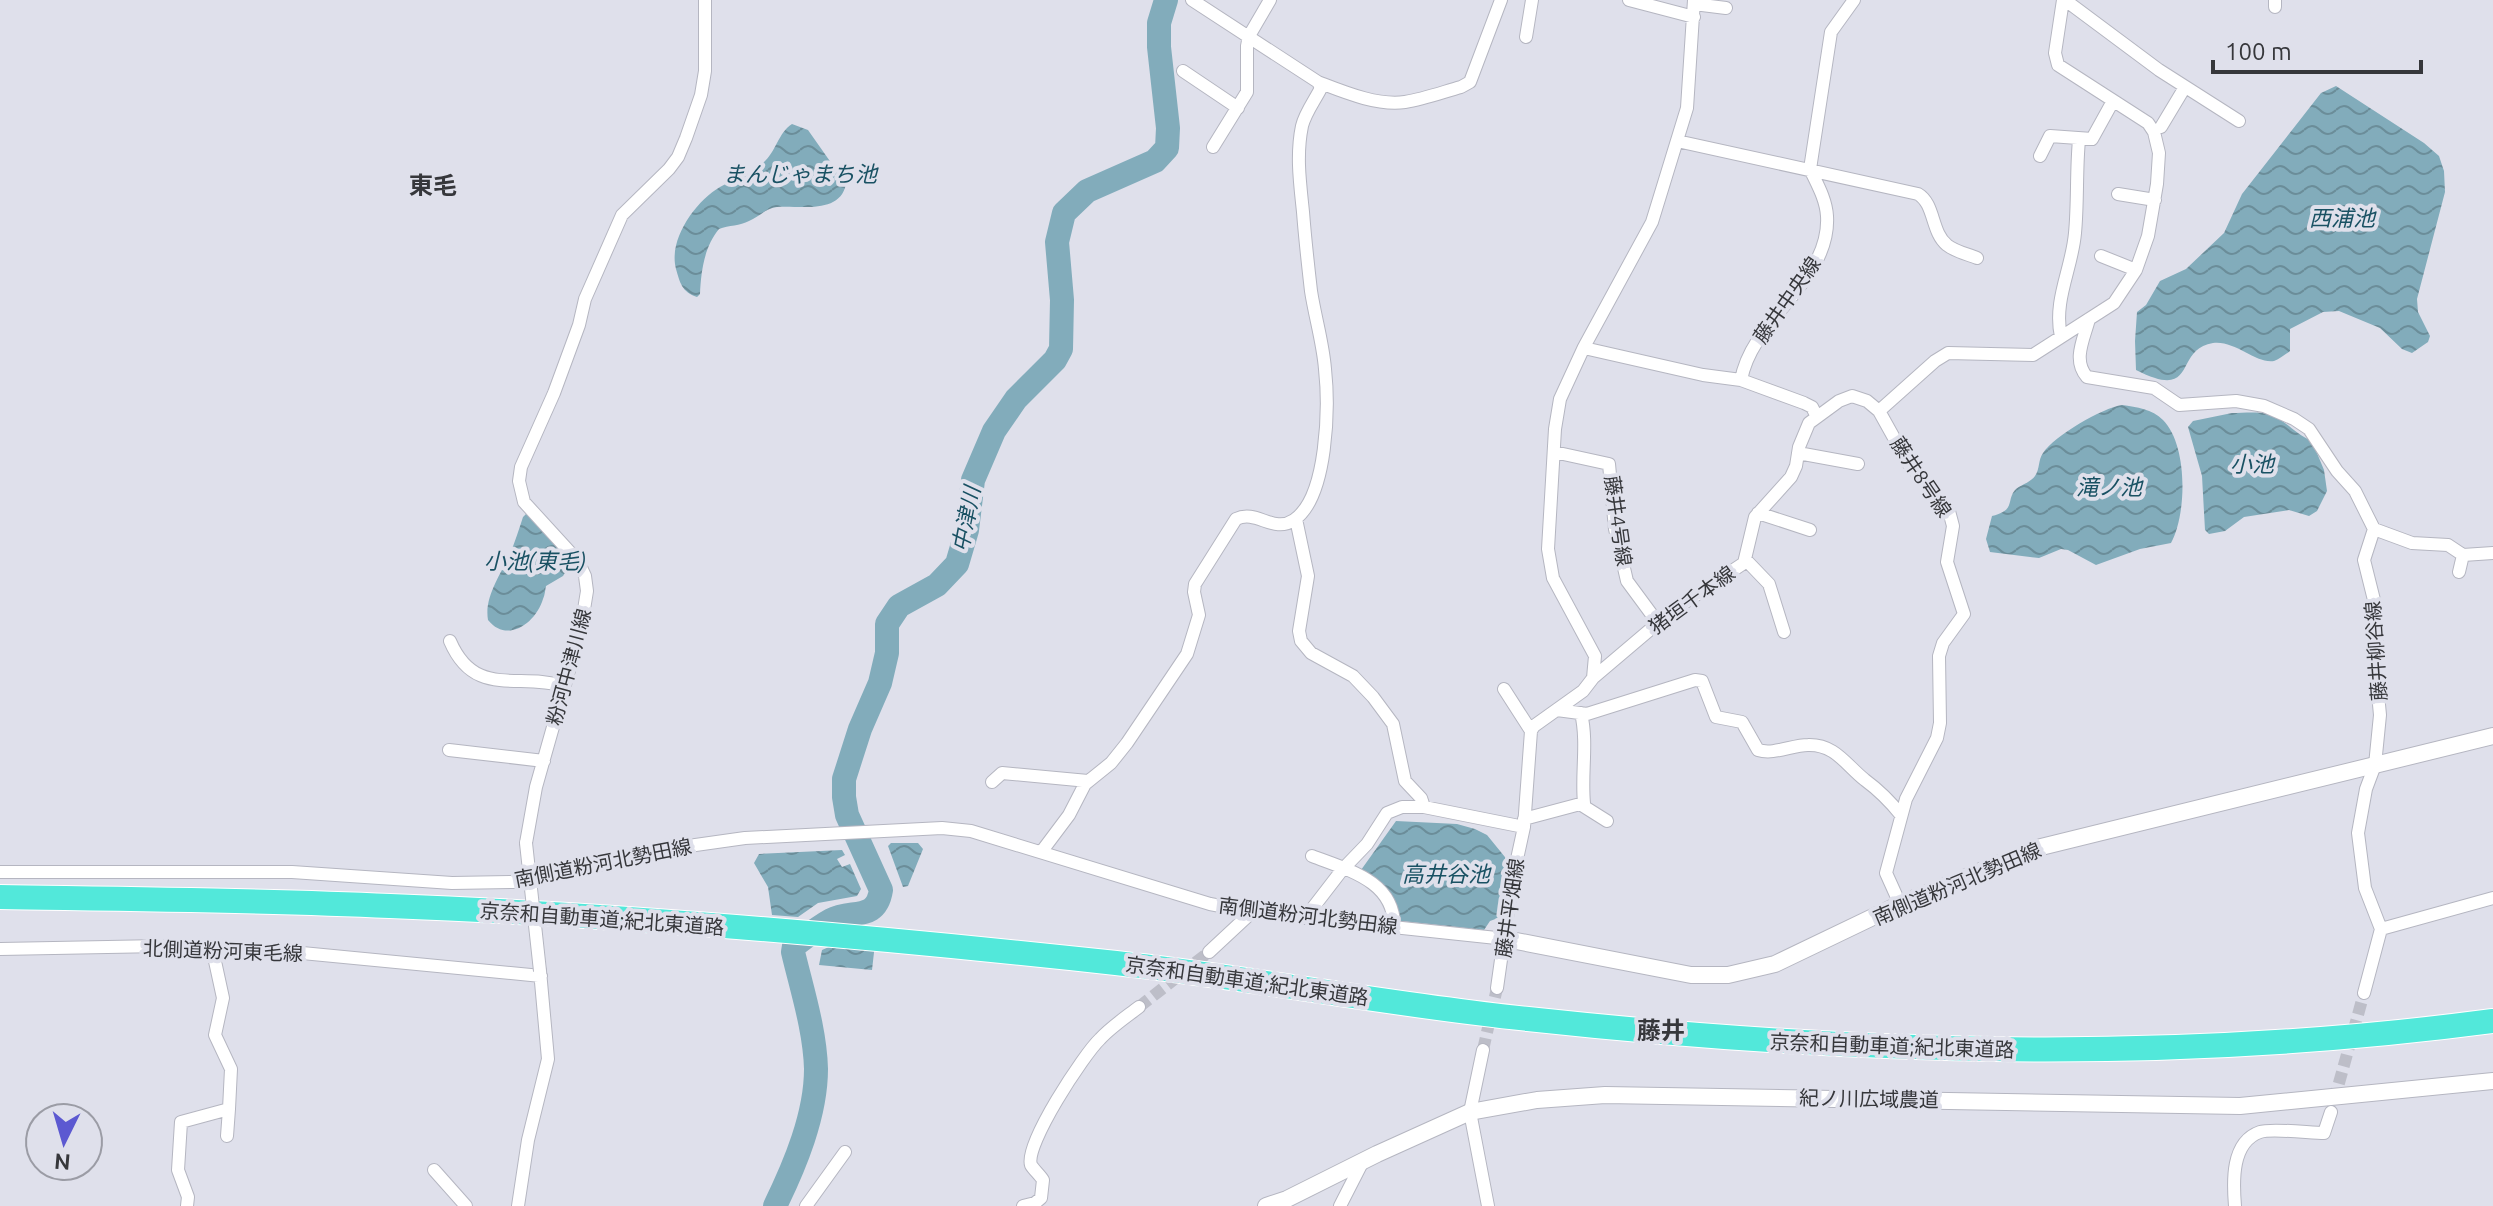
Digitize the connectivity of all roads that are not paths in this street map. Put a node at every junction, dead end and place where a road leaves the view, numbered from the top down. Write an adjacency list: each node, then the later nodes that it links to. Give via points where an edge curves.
1 (705, 0): 51 (street, 粉河中津川線, via 705,71 686,138 669,169 622,215 521,467 524,502 570,550 585,576 585,610)
2 (1270, 0): 11 (street)
3 (1501, 0): 14 (street, via 1475,73 1461,87 1392,102)
4 (1532, 0): 12 (street)
5 (1629, 0): 9 (street)
6 (1854, 0): 24 (street, 藤井中央線, via 1831,32)
7 (2064, 0): 15 (street); 16 (street, via 2055,53 2058,65)
8 (1197, 1): 11 (street)
9 (1694, 7): 10 (street); 21 (street, via 1687,108)
10 (1726, 8)
11 (1249, 36): 14 (street); 17 (street, via 1247,92)
12 (1526, 37)
13 (1183, 71): 17 (street)
14 (1318, 82): 40 (street, via 1321,88 1302,123 1299,178 1327,399 1317,483)
15 (2185, 87): 18 (street); 19 (street)
16 (2113, 101): 20 (street, via 2092,139); 26 (street, via 2154,132 2159,153)
17 (1238, 108): 22 (street)
18 (2239, 121)
19 (2161, 127)
20 (2079, 140): 23 (street, via 2050,136); 31 (street, via 2075,234 2059,306)
21 (1677, 141): 24 (street); 32 (street, via 1652,222)
22 (1213, 147)
23 (2040, 156)
24 (1812, 172): 28 (street, via 1918,194 1948,246); 33 (street, 藤井中央線, via 1827,219 1821,253 1771,319)
25 (2118, 194): 26 (street)
26 (2155, 200): 29 (street)
27 (2101, 256): 29 (street)
28 (1977, 258)
29 (2136, 270): 30 (street, via 2114,303)
30 (2089, 319): 31 (street); 41 (street, via 2078,361 2087,377 2154,388 2179,405 2236,401 2294,419 2309,429 2355,491)
31 (2061, 337): 34 (street, via 2033,355 1948,353)
32 (1584, 348): 33 (street); 36 (street, via 1560,399)
33 (1741, 380): 35 (street, via 1804,403)
34 (1879, 411): 35 (street, via 1852,396); 66 (street, 藤井8号線, via 1908,463 1949,511 1953,526 1947,562 1964,614 1943,643 1937,738)
35 (1817, 417): 37 (street, 猪垣千本線, via 1809,423)
36 (1554, 452): 47 (street, 藤井4号線, via 1609,464 1627,581); 50 (street, via 1548,549 1553,578 1595,656)
37 (1798, 453): 38 (street); 39 (street, 猪垣千本線, via 1791,477)
38 (1858, 464)
39 (1758, 513): 42 (street); 45 (street, 猪垣千本線)
40 (1296, 519): 62 (street, via 1276,526 1248,516 1236,519 1195,584 1199,615 1181,663 1127,743); 65 (street, via 1308,576 1301,641 1311,653 1353,676 1373,697 1393,724 1405,781)
41 (2374, 529): 44 (street, via 2412,543 2448,545); 61 (street, 藤井柳谷線, via 2364,560 2377,612 2380,715)
42 (1810, 530)
43 (2493, 553): 44 (street)
44 (2463, 555): 46 (street)
45 (1745, 559): 47 (street, 猪垣千本線); 48 (street, via 1769,584)
46 (2459, 572)
47 (1658, 623): 50 (street, 猪垣千本線)
48 (1784, 632)
49 (450, 641): 51 (street, via 461,663 478,675)
50 (1593, 678): 53 (street, 猪垣千本線)
51 (564, 686): 59 (street, 粉河中津川線)
52 (1504, 689): 55 (street)
53 (1557, 710): 54 (street); 55 (street, 猪垣千本線)
54 (1581, 713): 57 (street, via 1704,679 1716,717 1742,722); 64 (street, via 1585,732)
55 (1531, 731): 68 (street, 藤井平畑線)
56 (2493, 736): 61 (street, 南側道粉河北勢田線)
57 (1754, 746): 60 (street); 66 (street, via 1762,752 1822,746 1842,757)
58 (449, 750): 59 (street)
59 (544, 761): 84 (street, 粉河中津川線, bridge, via 526,843)
60 (1758, 762)
61 (2375, 765): 75 (street, 南側道粉河北勢田線, via 2037,848); 79 (street, 藤井柳谷線, via 2358,833 2365,888)
62 (1088, 781): 63 (street, via 1002,773); 69 (street)
63 (992, 782)
64 (1580, 804): 67 (street); 68 (street)
65 (1424, 807): 68 (street); 71 (street, via 1387,813)
66 (1901, 815): 75 (street, via 1886,873)
67 (1607, 821)
68 (1524, 823): 80 (street, 藤井平畑線)
69 (1042, 851): 72 (street, 南側道粉河北勢田線, via 971,831 918,828 745,838 646,852 515,882 292,872); 76 (street, 南側道粉河北勢田線, via 1210,904)
70 (1312, 856): 71 (street)
71 (1344, 869): 77 (street); 78 (street, via 1386,894 1395,911)
72 (0, 872)
73 (0, 897): 88 (highway, 京奈和自動車道;紀北東道路, via 394,906 724,926 1250,980 1519,1019 1829,1045 2174,1049)
74 (2493, 898): 79 (street)
75 (1900, 904): 80 (street, 南側道粉河北勢田線, via 1775,964 1728,975 1691,975)
76 (1252, 912): 77 (street, 南側道粉河北勢田線); 83 (street)
77 (1305, 918): 78 (street, 南側道粉河北勢田線)
78 (1394, 927): 80 (street, 南側道粉河北勢田線)
79 (2381, 929): 86 (street)
80 (1506, 939): 85 (street, 藤井平畑線)
81 (0, 949): 82 (street, 北側道粉河東毛線, via 161,946)
82 (213, 952): 84 (street, 北側道粉河東毛線, via 271,950); 93 (street, via 223,998 215,1035 231,1069)
83 (1209, 952)
84 (541, 974): 100 (street, 粉河中津川線, via 548,1059)
85 (1497, 988)
86 (2364, 993)
87 (1139, 1007): 102 (street, via 1099,1040 1061,1092 1031,1159 1043,1180 1041,1198)
88 (2493, 1021)
89 (1483, 1050): 91 (street)
90 (2489, 1086): 91 (street, 紀ノ川広域農道, via 2240,1106 1605,1095)
91 (1470, 1112): 96 (street, 紀ノ川広域農道); 105 (street)
92 (2331, 1112): 106 (street, via 2324,1133 2260,1132 2245,1143 2234,1173)
93 (232, 1117): 94 (street); 98 (street, via 181,1122 178,1170)
94 (227, 1136)
95 (845, 1152): 101 (street)
96 (1363, 1161): 103 (street, 紀ノ川広域農道); 104 (street)
97 (434, 1170): 99 (street)
98 (187, 1206)
99 (466, 1206)
100 (518, 1206)
101 (806, 1206)
102 (1023, 1206)
103 (1266, 1206)
104 (1340, 1206)
105 (1488, 1206)
106 (2235, 1206)

